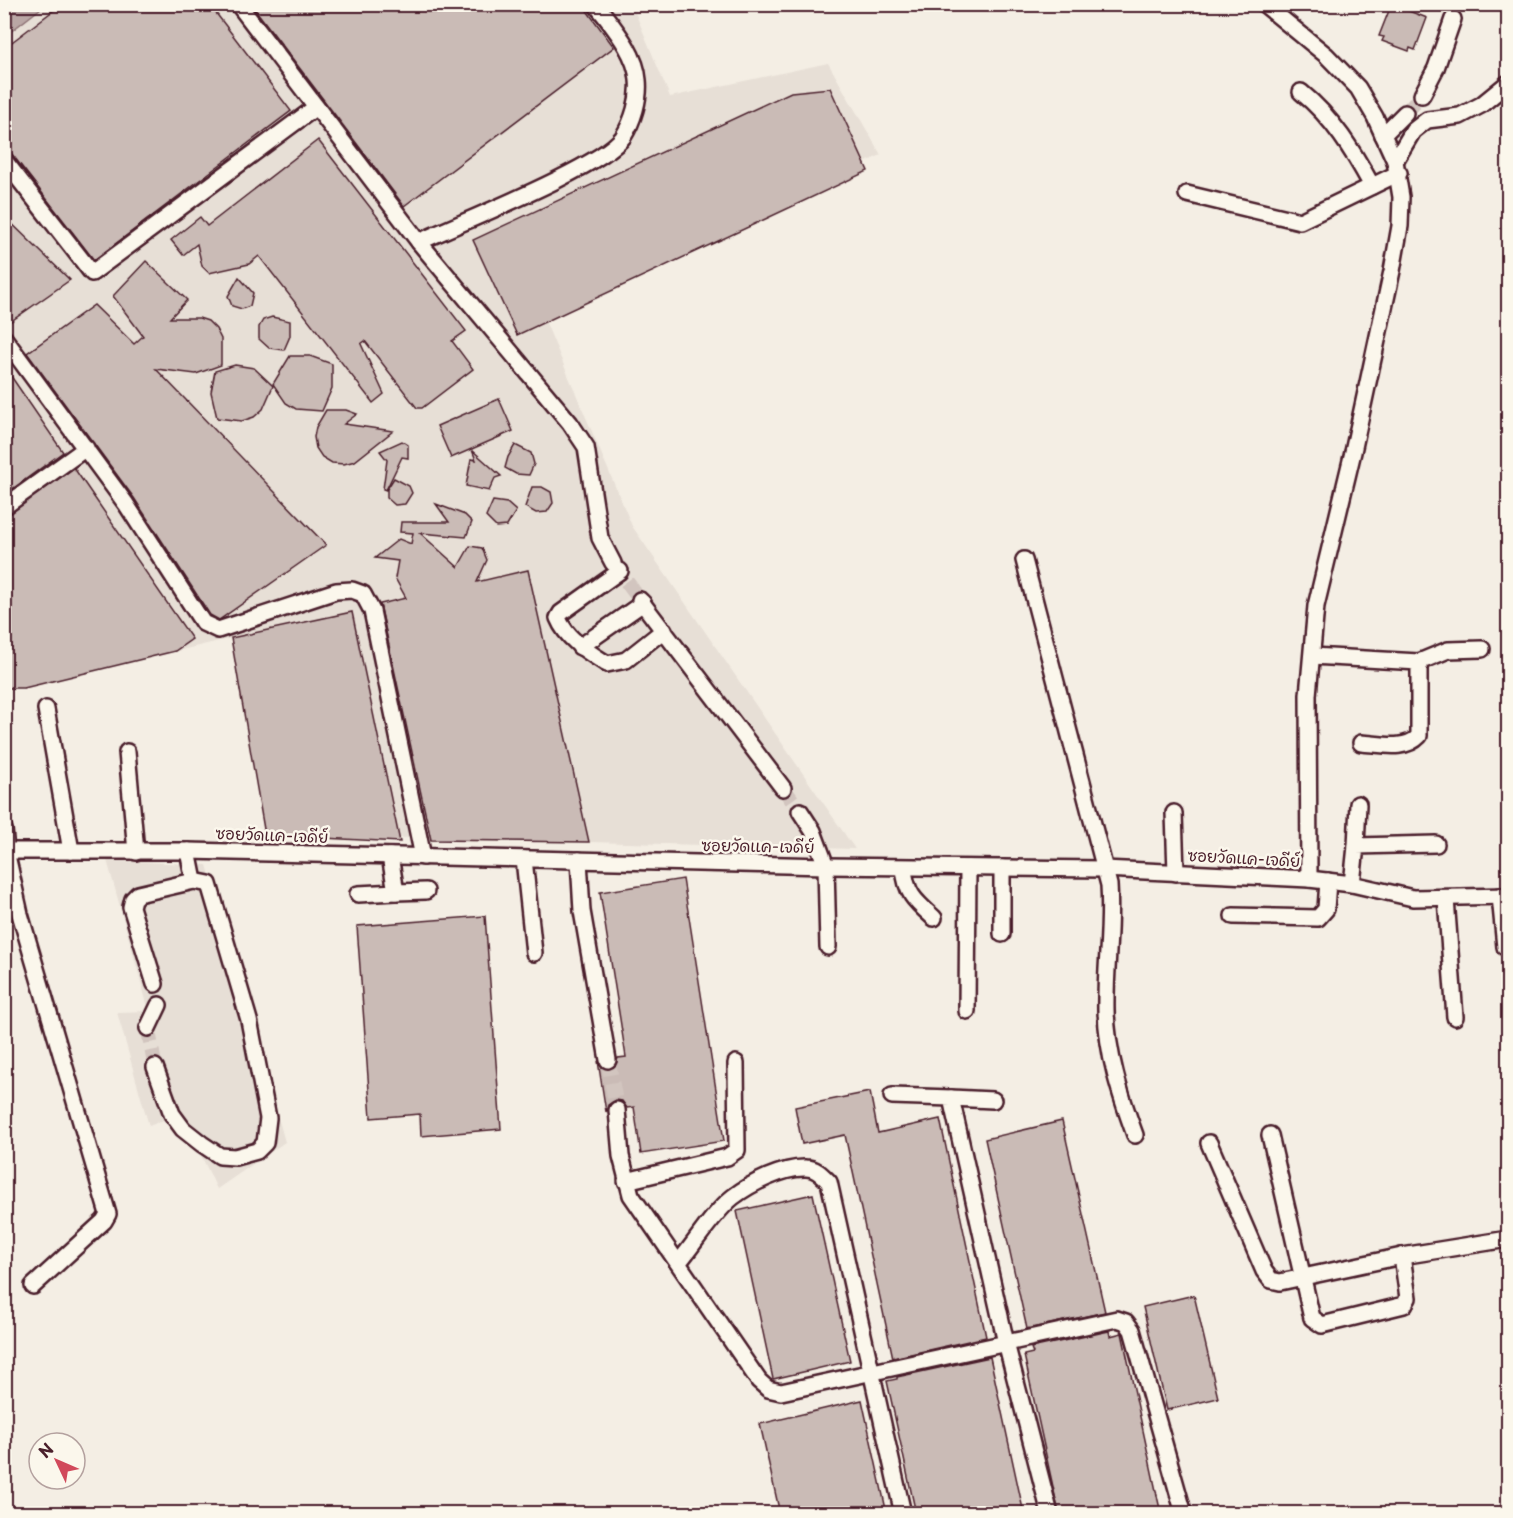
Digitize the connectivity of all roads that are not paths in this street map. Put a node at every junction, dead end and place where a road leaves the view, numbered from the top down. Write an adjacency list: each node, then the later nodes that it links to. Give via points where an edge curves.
1 (238, 4): 8 (street)
2 (596, 4): 15 (street, via 622,41 639,78 638,99 622,138 570,172)
3 (1264, 4): 10 (street, via 1358,88)
4 (1453, 19): 7 (street)
5 (1509, 83): 12 (street, via 1460,116 1427,120 1413,130)
6 (1301, 92): 13 (street, via 1343,136)
7 (1422, 95)
8 (316, 107): 11 (street, via 92,273); 15 (street)
9 (1405, 113): 10 (street)
10 (1383, 135): 12 (street)
11 (4, 159)
12 (1397, 167): 13 (street); 23 (street, via 1401,197 1398,237 1353,452 1323,570)
13 (1372, 186): 14 (street, via 1300,221)
14 (1187, 194)
15 (419, 242): 21 (street, via 586,447 600,538 617,567 558,618)
16 (4, 338): 17 (street)
17 (86, 448): 18 (street); 40 (street, via 209,628 218,630 336,591 363,594 372,611)
18 (4, 507)
19 (1024, 560): 47 (street)
20 (664, 630): 21 (street, via 617,664 607,664); 21 (street, via 642,602); 28 (street)
21 (580, 647)
22 (1482, 649): 24 (street, via 1448,650)
23 (1312, 656): 24 (street); 49 (street, via 1308,694)
24 (1419, 662): 26 (street, via 1419,736 1412,743 1399,746)
25 (46, 709): 36 (street)
26 (1361, 743)
27 (128, 752): 38 (street)
28 (783, 788)
29 (1358, 804): 34 (street)
30 (800, 811): 43 (street, via 813,831)
31 (1174, 813): 48 (street)
32 (4, 829): 35 (street)
33 (1436, 844): 34 (street)
34 (1356, 846): 52 (street)
35 (5, 851): 36 (street, ซอยวัดแค-เจดีย์); 84 (street, via 108,1214)
36 (71, 851): 38 (street, ซอยวัดแค-เจดีย์)
37 (188, 851): 38 (street, ซอยวัดแค-เจดีย์); 39 (street, ซอยวัดแค-เจดีย์); 50 (street)
38 (136, 852)
39 (390, 856): 40 (street, ซอยวัดแค-เจดีย์); 54 (street)
40 (423, 857): 41 (street, ซอยวัดแค-เจดีย์)
41 (524, 859): 42 (street, ซอยวัดแค-เจดีย์); 63 (street)
42 (579, 860): 43 (street, ซอยวัดแค-เจดีย์); 69 (street, via 582,911)
43 (826, 866): 44 (street, ซอยวัดแค-เจดีย์); 61 (street)
44 (904, 867): 45 (street, ซอยวัดแค-เจดีย์); 59 (street, via 911,895)
45 (968, 868): 46 (street, ซอยวัดแค-เจดีย์); 66 (street)
46 (1002, 868): 47 (street, ซอยวัดแค-เจดีย์); 60 (street)
47 (1104, 869): 48 (street, ซอยวัดแค-เจดีย์); 76 (street, via 1111,908 1106,1010 1113,1069)
48 (1176, 873): 49 (street, ซอยวัดแค-เจดีย์)
49 (1309, 879): 51 (street, ซอยวัดแค-เจดีย์)
50 (194, 881): 64 (street, via 138,894 133,899 131,907); 71 (street, via 203,881 212,888 249,1020 268,1118 265,1143 257,1151 236,1157 220,1156 202,1144 172,1114)
51 (1328, 881): 52 (street, ซอยวัดแค-เจดีย์); 58 (street, via 1326,909 1318,918)
52 (1352, 884): 57 (street, ซอยวัดแค-เจดีย์, via 1413,898)
53 (426, 891): 54 (street)
54 (396, 892): 55 (street)
55 (358, 894)
56 (1504, 896): 57 (street, ซอยวัดแค-เจดีย์); 62 (street)
57 (1446, 899): 67 (street)
58 (1233, 916)
59 (934, 918)
60 (1002, 933)
61 (828, 947)
62 (1505, 947)
63 (534, 953)
64 (154, 984)
65 (159, 1005): 68 (street)
66 (967, 1011)
67 (1455, 1017)
68 (148, 1028)
69 (608, 1060)
70 (736, 1063): 79 (street, via 737,1150 727,1157)
71 (155, 1067)
72 (891, 1096): 73 (street)
73 (951, 1098): 74 (street); 85 (street)
74 (993, 1100)
75 (618, 1110): 79 (street)
76 (1135, 1135)
77 (1270, 1135): 83 (street)
78 (1209, 1143): 83 (street, via 1264,1271 1271,1280 1280,1282)
79 (626, 1181): 82 (street, via 642,1212)
80 (1509, 1239): 81 (street)
81 (1402, 1256): 83 (street); 83 (street, via 1408,1298 1394,1310 1322,1325 1312,1318)
82 (679, 1262): 86 (street, via 768,1389 781,1392); 86 (street, via 732,1198 787,1170 807,1167 818,1171 829,1182 835,1201)
83 (1303, 1278)
84 (33, 1287)
85 (1006, 1343): 86 (street); 88 (street); 89 (street, via 1118,1319 1126,1322 1132,1329)
86 (870, 1373): 87 (street)
87 (903, 1514)
88 (1050, 1514)
89 (1184, 1514)

